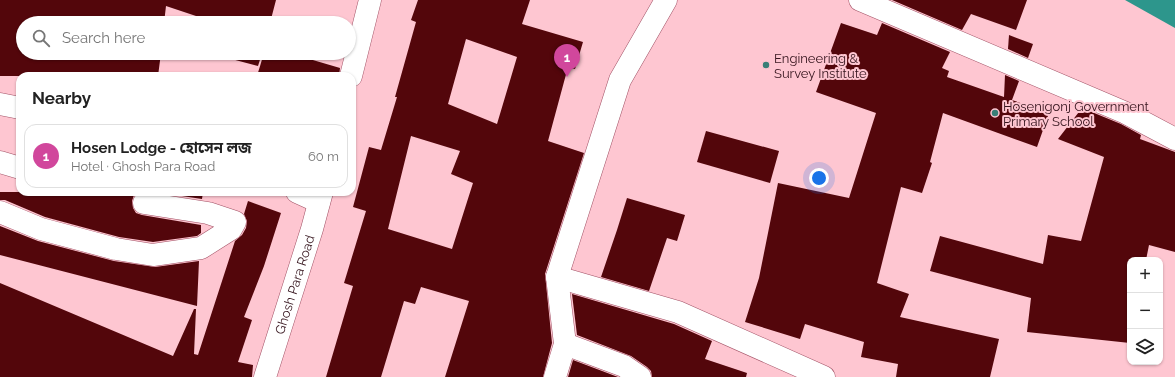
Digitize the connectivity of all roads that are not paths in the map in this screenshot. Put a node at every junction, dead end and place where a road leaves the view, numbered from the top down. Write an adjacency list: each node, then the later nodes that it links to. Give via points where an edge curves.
1 (370, 0): 4 (street)
2 (666, 0): 15 (street, via 620,80)
3 (860, 0): 9 (street, via 1126,113)
4 (356, 56)
5 (355, 60): 6 (street)
6 (352, 72)
7 (0, 104): 8 (street)
8 (16, 107)
9 (1175, 139)
10 (0, 162): 11 (street)
11 (16, 167)
12 (320, 197): 17 (street, Ghosh Para Road)
13 (144, 203): 14 (street, via 208,213 235,222 232,229 201,248 153,255 116,249 41,229)
14 (0, 212)
15 (557, 277): 16 (street); 20 (street, via 678,312)
16 (565, 344): 18 (street); 19 (street, via 624,366)
17 (264, 377)
18 (555, 377)
19 (640, 377)
20 (824, 377)

